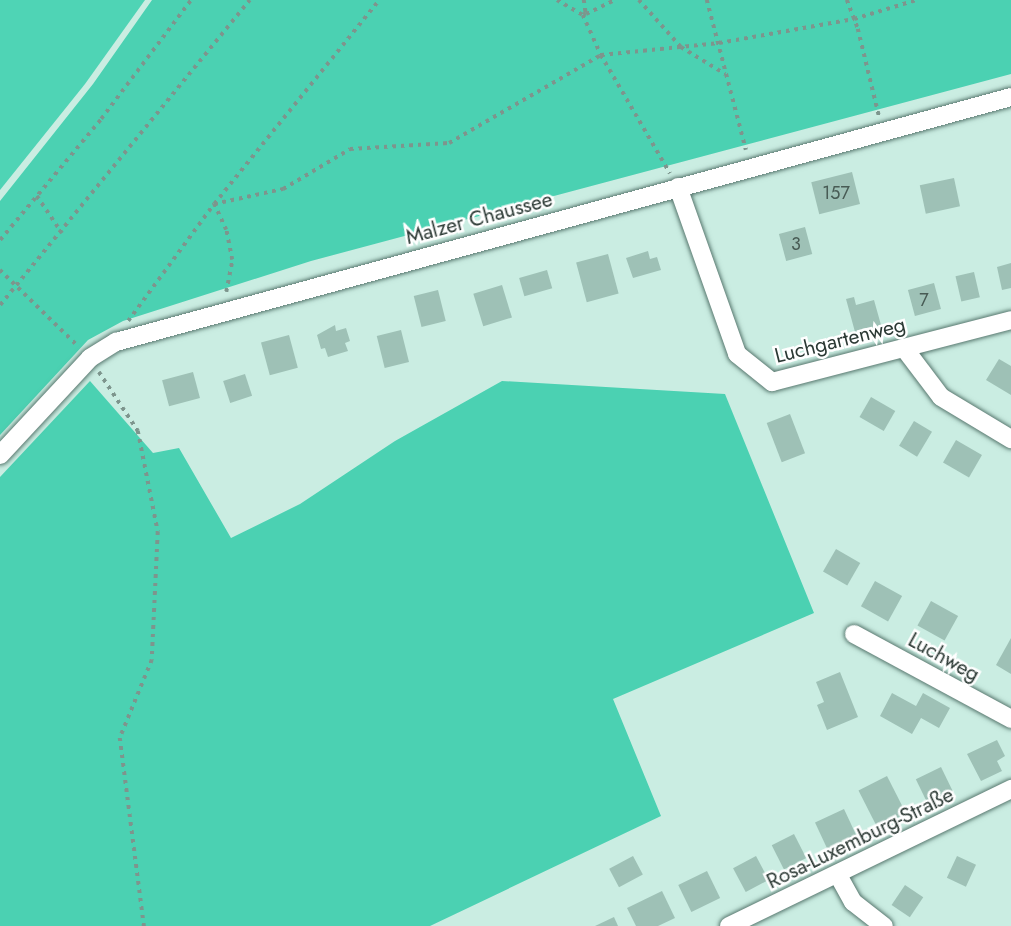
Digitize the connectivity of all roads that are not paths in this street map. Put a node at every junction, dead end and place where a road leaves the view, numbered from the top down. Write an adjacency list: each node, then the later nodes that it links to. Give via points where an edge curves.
1 (1011, 97): 2 (street, Malzer Chaussee)
2 (678, 187): 4 (street, Luchgartenweg, via 737,354 772,382); 6 (street, Malzer Chaussee, via 116,342 90,359)
3 (1011, 320): 4 (street, Luchgartenweg)
4 (904, 348): 5 (street, via 941,397)
5 (1011, 439)
6 (0, 454)
7 (854, 634): 8 (street, Luchweg)
8 (1011, 719)
9 (1011, 789): 10 (street, Rosa-Luxemburg-Straße)
10 (838, 875): 11 (street, Rosa-Luxemburg-Straße); 12 (street, via 853,902)
11 (729, 926)
12 (884, 926)

